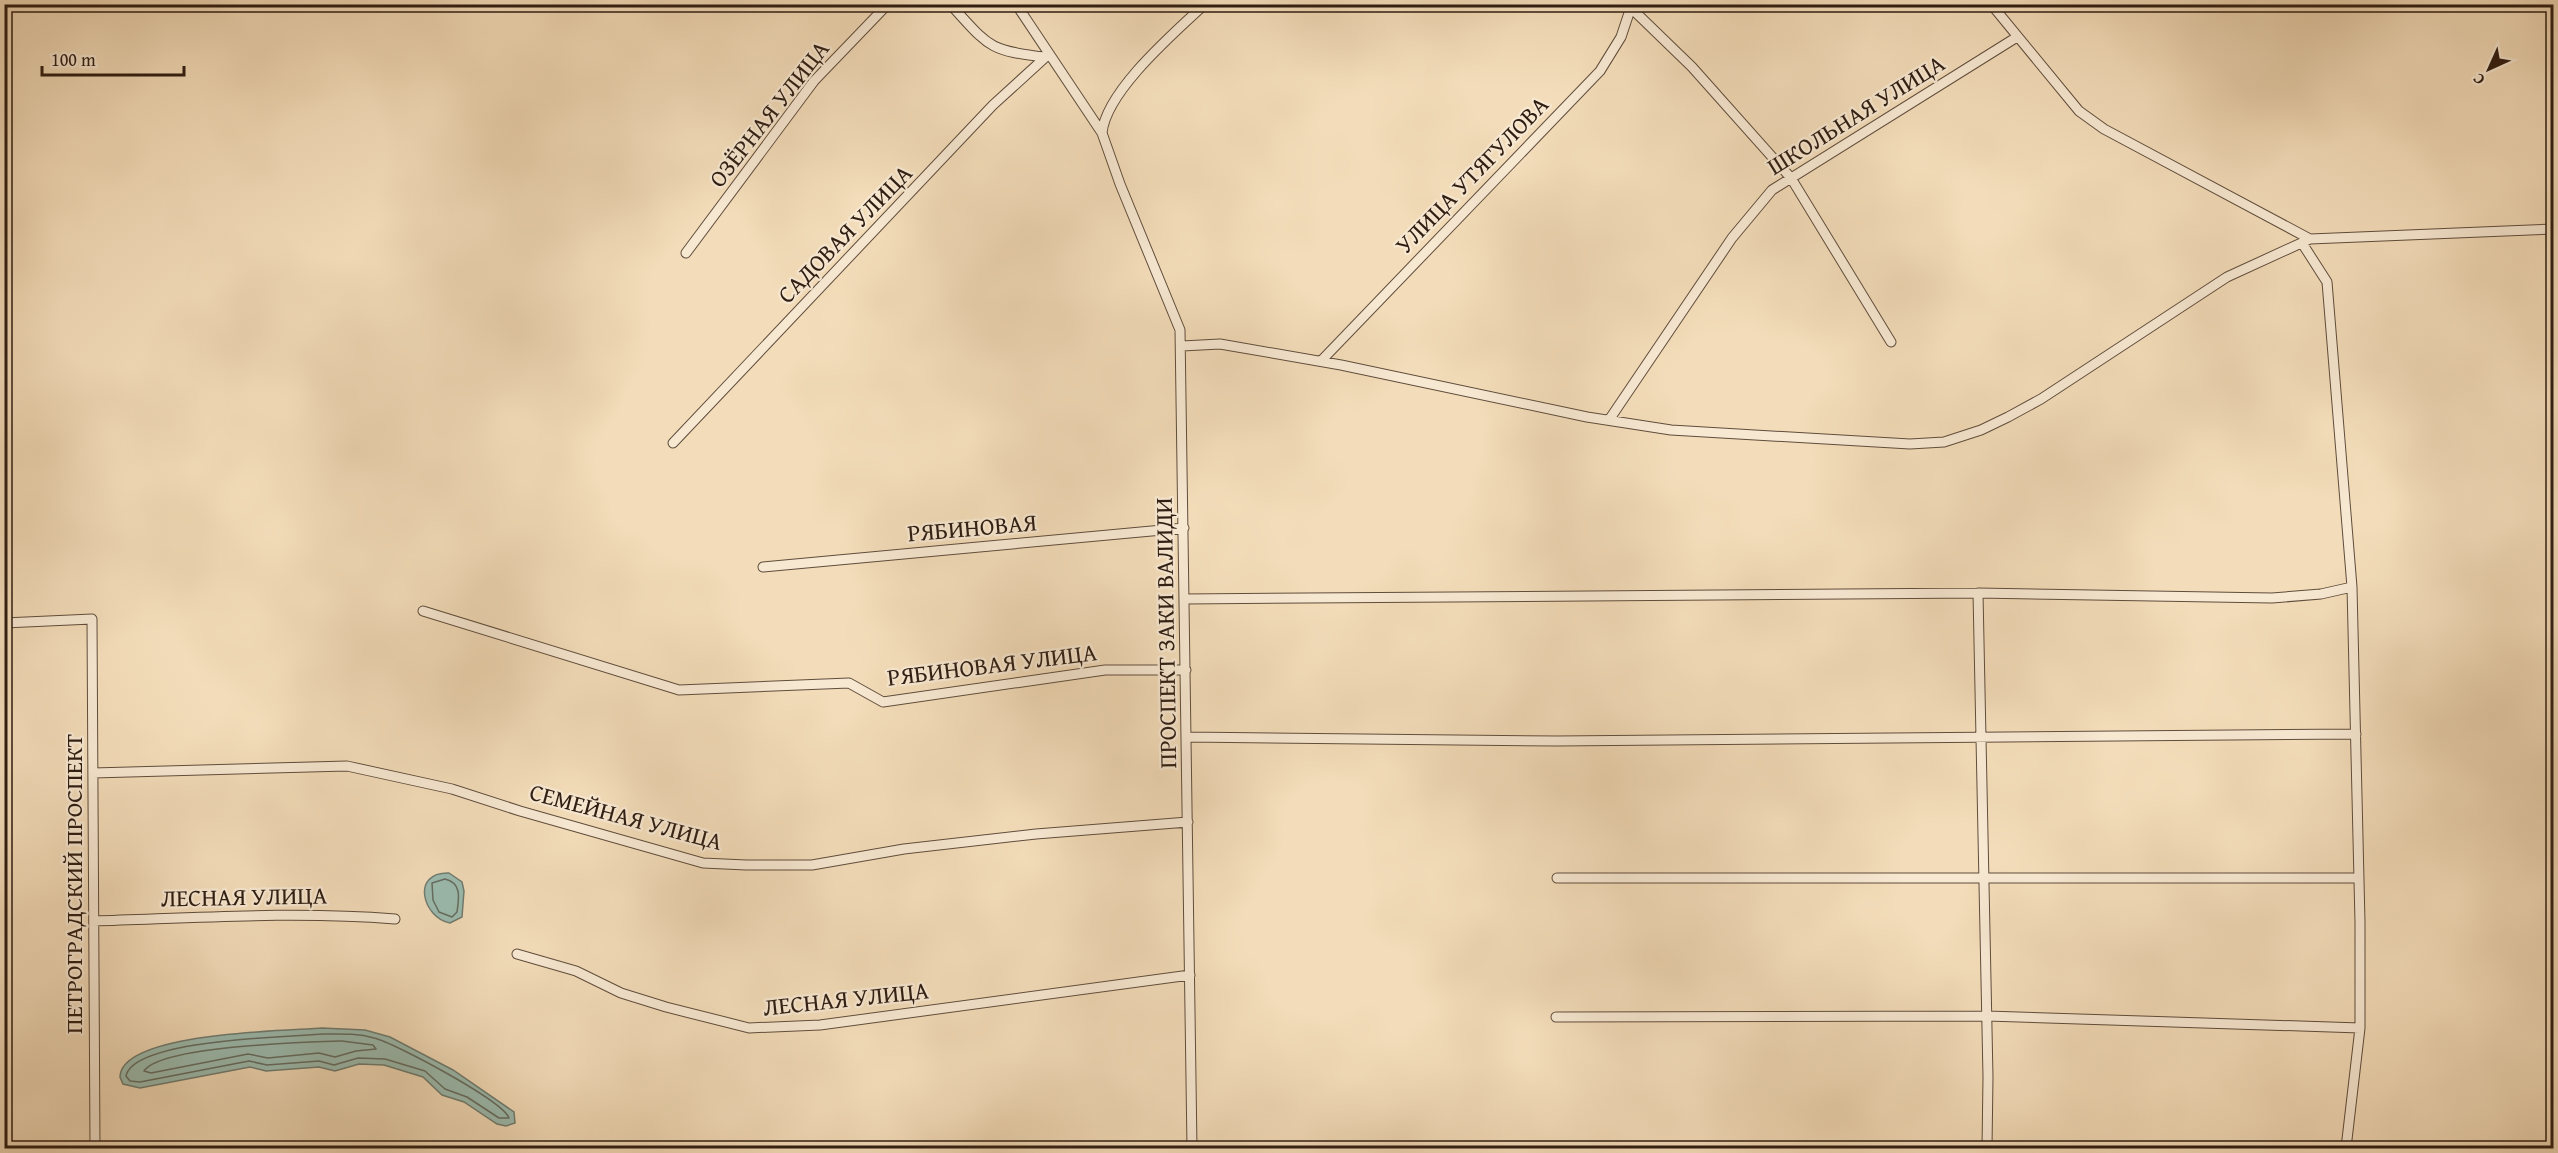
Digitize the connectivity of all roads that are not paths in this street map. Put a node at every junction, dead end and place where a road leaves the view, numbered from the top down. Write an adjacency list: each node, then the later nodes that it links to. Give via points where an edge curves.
1 (888, 4): 13 (street, ОЗЁРНАЯ УЛИЦА, via 814,81)
2 (950, 4): 8 (street, via 988,45 1007,52)
3 (1016, 4): 8 (street, ПРОСПЕКТ ЗАКИ ВАЛИДИ)
4 (1205, 4): 9 (street, via 1116,96 1103,121)
5 (1991, 4): 7 (street)
6 (1631, 5): 10 (street); 16 (street, УЛИЦА УТЯГУЛОВА, via 1621,37 1600,70)
7 (2017, 37): 10 (street, ШКОЛЬНАЯ УЛИЦА); 12 (street, via 2079,111 2104,129)
8 (1047, 56): 9 (street, ПРОСПЕКТ ЗАКИ ВАЛИДИ); 18 (street, САДОВАЯ УЛИЦА, via 978,121)
9 (1102, 133): 15 (street, ПРОСПЕКТ ЗАКИ ВАЛИДИ, via 1175,315)
10 (1791, 178): 14 (street); 17 (street, ШКОЛЬНАЯ УЛИЦА, via 1772,190 1732,238)
11 (2553, 229): 12 (street)
12 (2306, 241): 17 (street, via 2227,277 2041,399 1981,430 1944,442 1910,444 1671,430); 21 (street, via 2327,282)
13 (686, 253)
14 (1891, 342)
15 (1182, 346): 16 (street, via 1220,344); 19 (street, ПРОСПЕКТ ЗАКИ ВАЛИДИ)
16 (1321, 361): 17 (street)
17 (1609, 420)
18 (673, 444)
19 (1184, 528): 20 (street, РЯБИНОВАЯ); 23 (street, ПРОСПЕКТ ЗАКИ ВАЛИДИ)
20 (763, 567)
21 (2352, 587): 22 (street, via 2272,598); 27 (street)
22 (1978, 593): 23 (street); 28 (street)
23 (1185, 599): 26 (street, ПРОСПЕКТ ЗАКИ ВАЛИДИ)
24 (423, 611): 26 (street, РЯБИНОВАЯ УЛИЦА, via 679,690 849,683 883,702 1105,670)
25 (4, 622): 30 (street, ПЕТРОГРАДСКИЙ ПРОСПЕКТ, via 92,619)
26 (1186, 670): 29 (street, ПРОСПЕКТ ЗАКИ ВАЛИДИ)
27 (2356, 734): 28 (street); 34 (street)
28 (1979, 736): 29 (street, via 1557,741); 33 (street)
29 (1187, 737): 31 (street, ПРОСПЕКТ ЗАКИ ВАЛИДИ)
30 (93, 773): 31 (street, СЕМЕЙНАЯ УЛИЦА, via 347,765 452,789 704,863 746,865 812,865 1014,836); 36 (street, ПЕТРОГРАДСКИЙ ПРОСПЕКТ)
31 (1188, 822): 38 (street, ПРОСПЕКТ ЗАКИ ВАЛИДИ)
32 (1557, 878): 33 (street)
33 (1982, 878): 34 (street); 39 (street)
34 (2359, 878): 41 (street)
35 (395, 919): 36 (street, ЛЕСНАЯ УЛИЦА, via 247,915)
36 (94, 921): 42 (street, ПЕТРОГРАДСКИЙ ПРОСПЕКТ)
37 (517, 954): 38 (street, ЛЕСНАЯ УЛИЦА, via 576,971 621,993 749,1028 820,1025)
38 (1190, 975): 43 (street, ПРОСПЕКТ ЗАКИ ВАЛИДИ)
39 (1987, 1016): 40 (street); 41 (street); 44 (street)
40 (1556, 1017)
41 (2360, 1028): 45 (street)
42 (95, 1149)
43 (1192, 1149)
44 (1987, 1149)
45 (2346, 1149)

